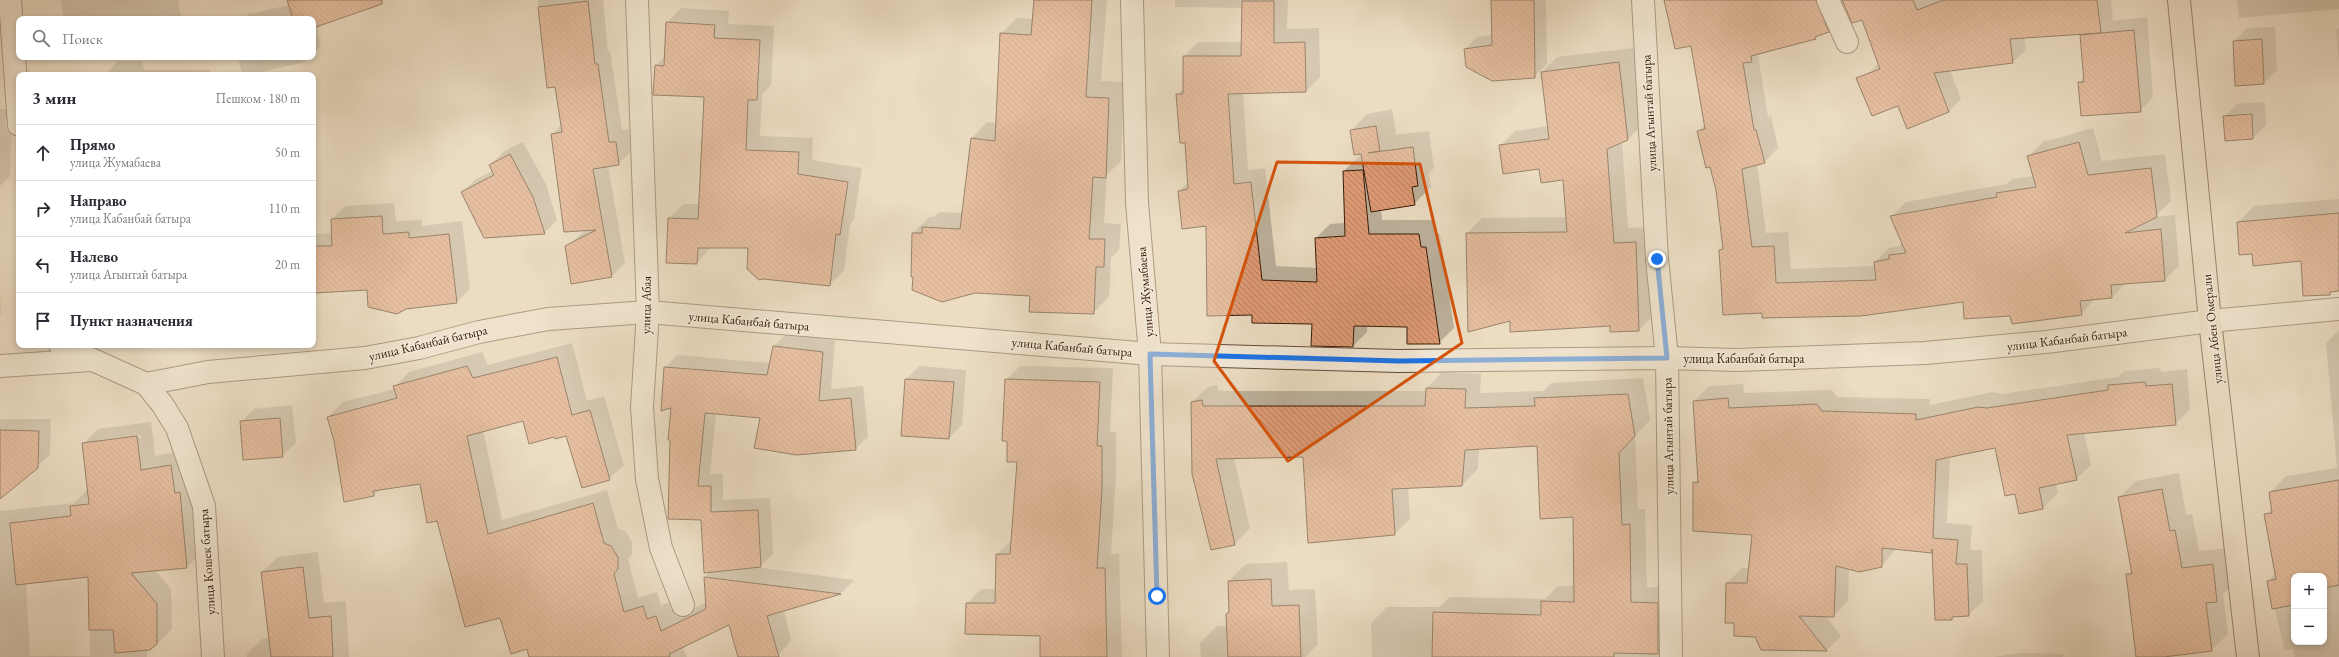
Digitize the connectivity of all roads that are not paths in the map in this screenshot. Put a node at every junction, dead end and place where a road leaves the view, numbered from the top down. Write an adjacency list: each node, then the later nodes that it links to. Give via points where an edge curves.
1 (10, 0): 8 (street)
2 (636, 0): 10 (street, улица Абая)
3 (1132, 0): 13 (street, улица Жумабаева, via 1137,203)
4 (1643, 0): 14 (street, улица Агынтай батыра, via 1657,259)
5 (1828, 0): 7 (street)
6 (2179, 0): 11 (main road, улица Абен Омерали)
7 (1847, 42)
8 (16, 83)
9 (2339, 309): 11 (street, улица Кабанбай батыра)
10 (648, 312): 13 (street, улица Кабанбай батыра); 17 (street, улица Кабанбай батыра, via 548,318 365,358 208,372); 18 (street, улица Абая, via 642,407 647,479 661,548)
11 (2210, 321): 14 (street, улица Кабанбай батыра, via 2046,342 1924,353 1736,360); 22 (main road, улица Абен Омерали)
12 (67, 348): 15 (street, улица Кошек батыра)
13 (1150, 354): 14 (street, улица Кабанбай батыра, via 1399,361); 20 (street, улица Жумабаева)
14 (1667, 358): 21 (street, улица Агынтай батыра)
15 (94, 360): 16 (street); 17 (street, улица Кошек батыра)
16 (0, 366)
17 (146, 384): 19 (street, улица Кошек батыра, via 177,428 204,506)
18 (683, 605)
19 (213, 657)
20 (1158, 657)
21 (1672, 657)
22 (2248, 657)

